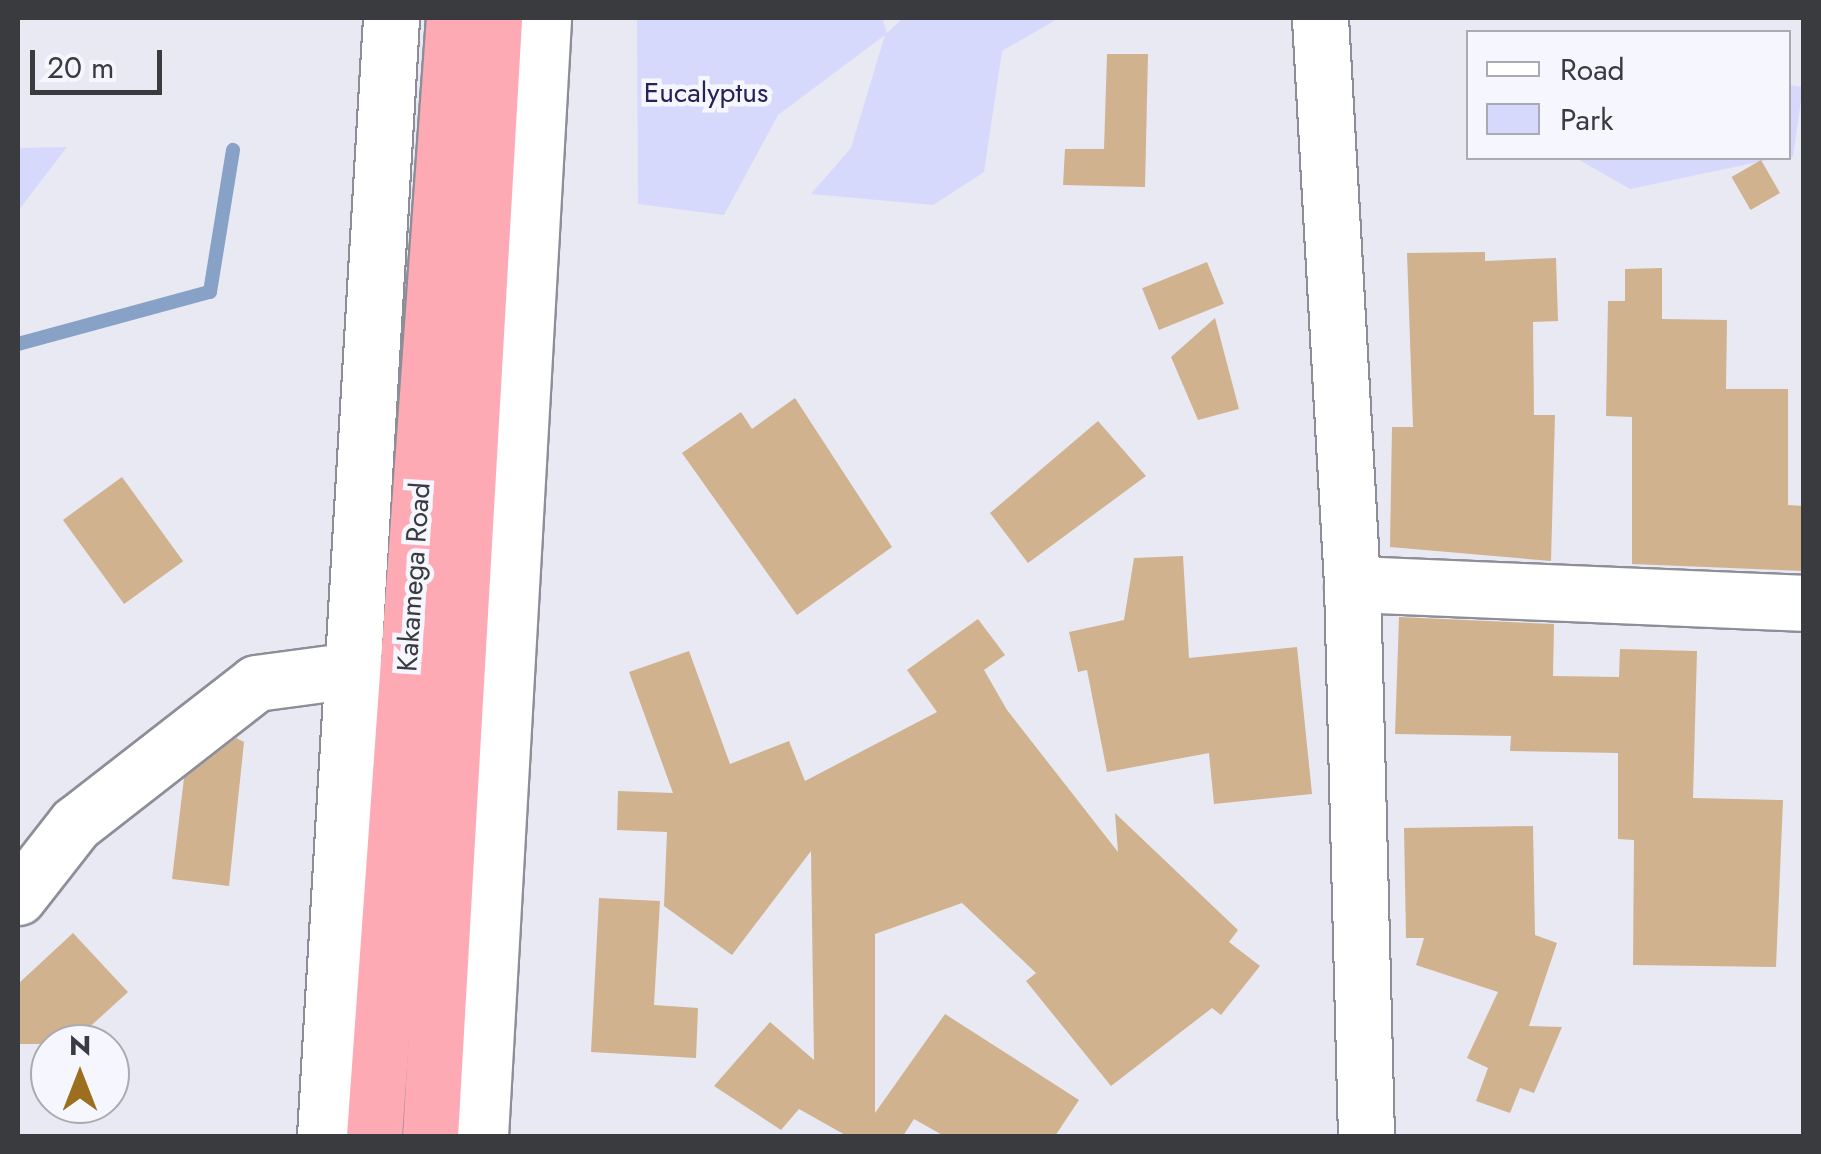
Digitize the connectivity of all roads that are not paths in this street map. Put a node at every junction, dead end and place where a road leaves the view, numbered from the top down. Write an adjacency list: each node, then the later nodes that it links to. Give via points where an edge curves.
1 (390, 18): 8 (street)
2 (454, 18): 11 (highway, Kakamega Road)
3 (494, 18): 12 (highway, Kakamega Road)
4 (543, 18): 13 (street)
5 (1320, 18): 6 (street)
6 (1352, 584): 7 (street); 14 (street)
7 (1804, 603)
8 (353, 670): 9 (street, via 256,683 76,824); 10 (street)
9 (18, 897)
10 (325, 1136)
11 (374, 1136)
12 (430, 1136)
13 (480, 1136)
14 (1366, 1136)

